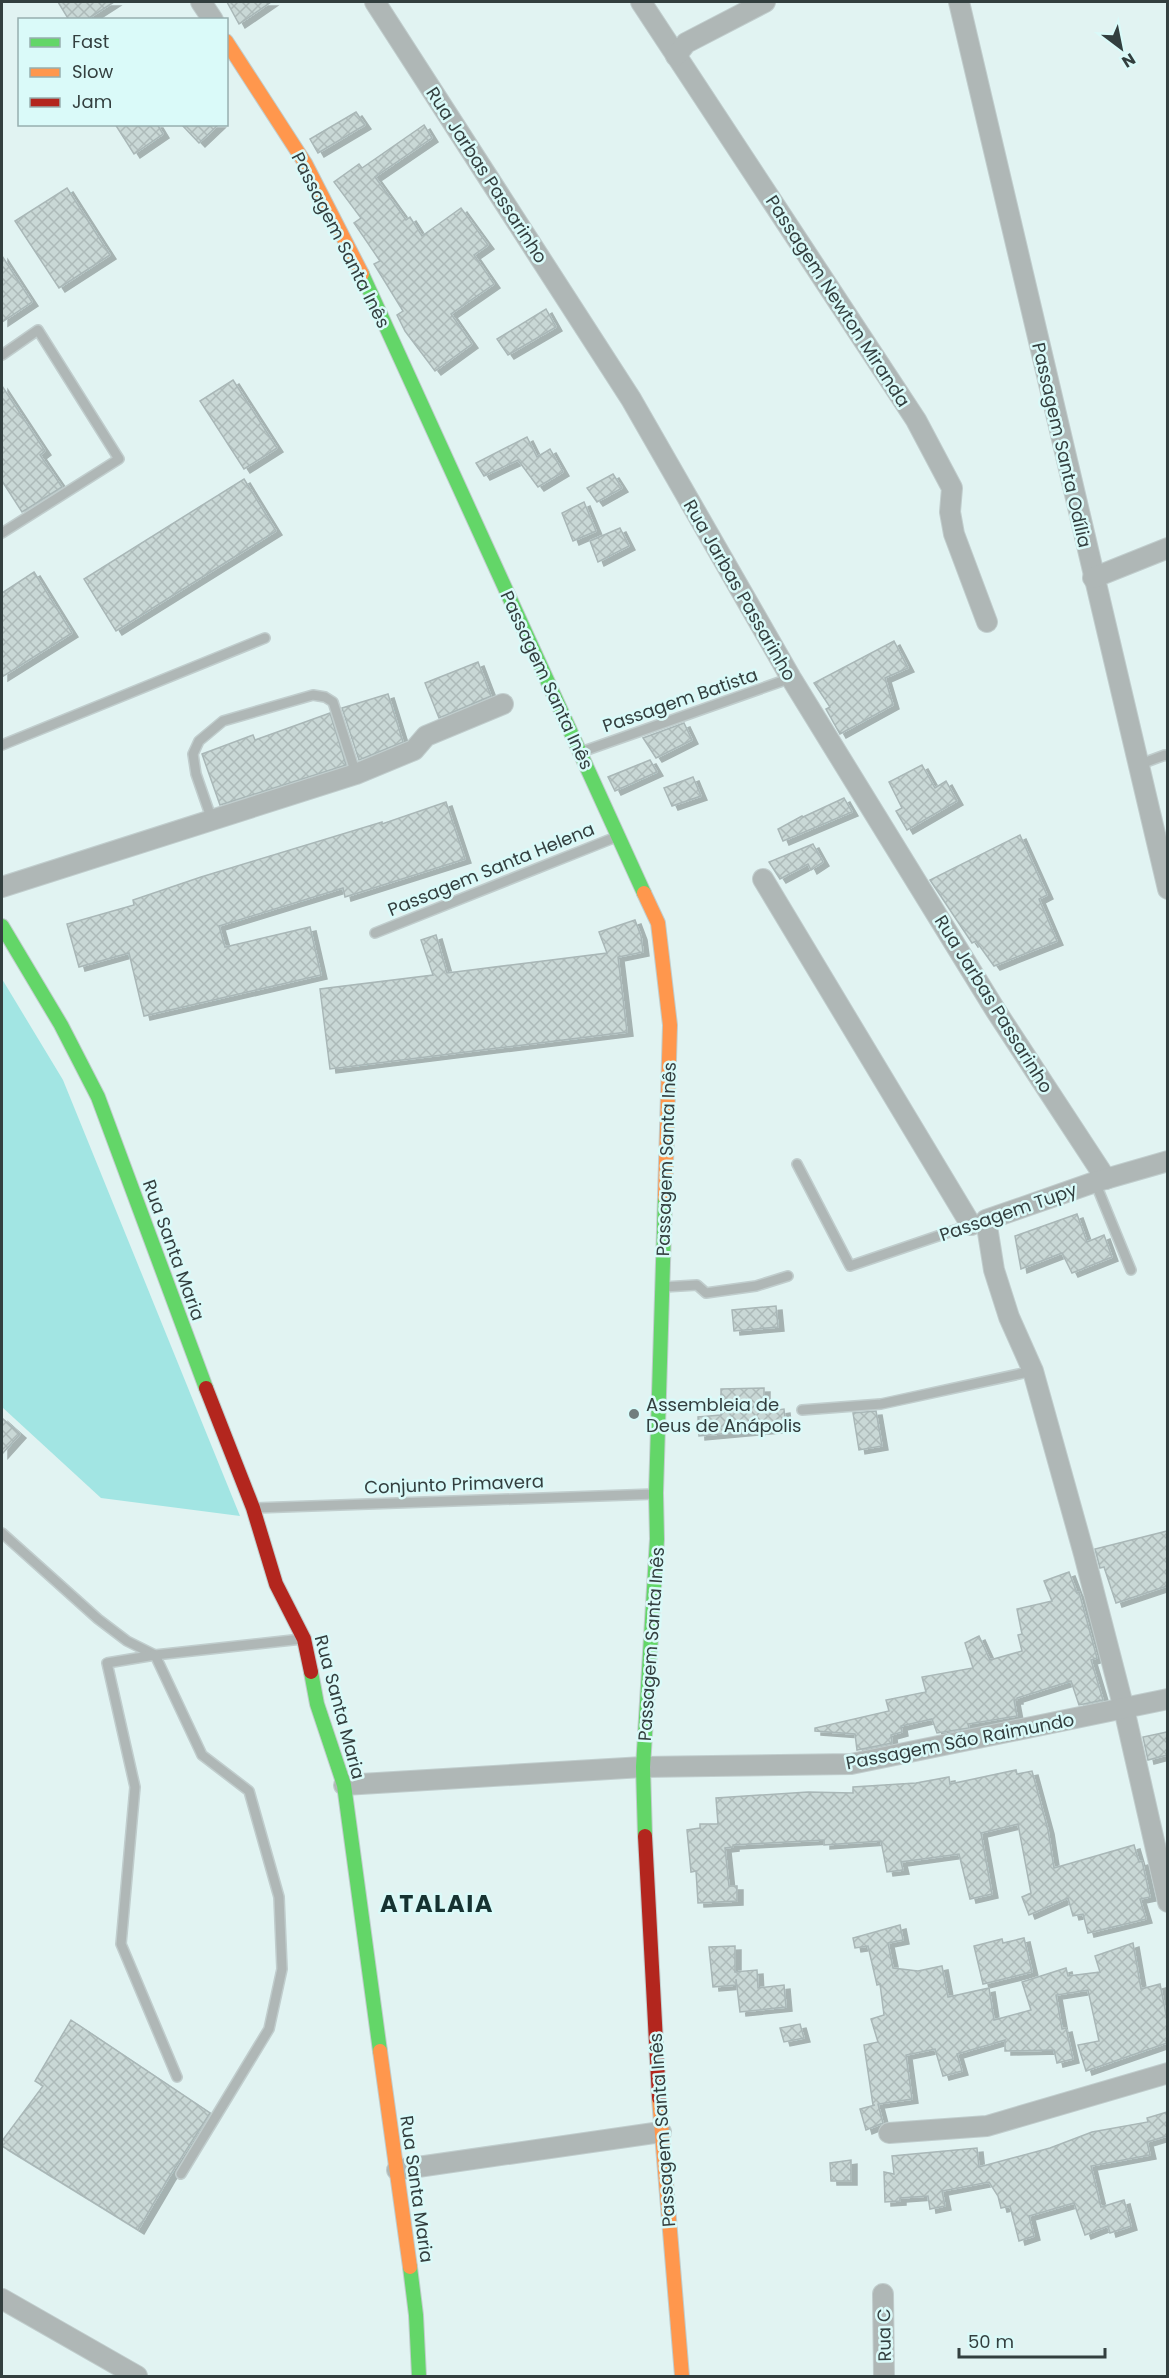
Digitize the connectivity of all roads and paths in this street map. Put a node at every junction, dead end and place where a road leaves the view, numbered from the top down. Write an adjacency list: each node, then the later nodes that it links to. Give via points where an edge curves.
1 (201, 2): 6 (street)
2 (375, 2): 15 (street, Rua Jarbas Passarinho, via 631,399)
3 (641, 2): 8 (street, Passagem Newton Miranda)
4 (765, 2): 8 (street, via 686,43)
5 (959, 2): 12 (street, Passagem Santa Odília)
6 (212, 18)
7 (228, 44): 18 (street, Passagem Santa Inês, via 305,162 356,262)
8 (676, 56): 13 (street, Passagem Newton Miranda, via 935,454 952,488 950,512 954,534)
9 (2, 355): 10 (lane, via 38,330 119,459)
10 (2, 533)
11 (1167, 548): 12 (street)
12 (1093, 578): 20 (street, Passagem Santa Odília)
13 (987, 622)
14 (265, 638): 17 (lane)
15 (791, 678): 18 (lane, Passagem Batista); 32 (street, Rua Jarbas Passarinho)
16 (503, 704): 21 (street, via 426,736 414,750)
17 (2, 745)
18 (580, 752): 24 (street, Passagem Santa Inês)
19 (1167, 756): 20 (lane)
20 (1138, 765): 23 (street, Passagem Santa Odília)
21 (356, 774): 22 (street); 22 (lane, via 333,702 325,697 313,695 224,721 199,741 193,754)
22 (212, 820): 26 (street)
23 (1160, 823): 27 (street, Passagem Santa Odília)
24 (618, 836): 29 (lane, Passagem Santa Helena); 36 (street, Passagem Santa Inês, via 658,923 670,1025)
25 (763, 879): 33 (street)
26 (2, 887)
27 (1167, 889)
28 (2, 926): 40 (street, Rua Santa Maria, via 98,1097)
29 (375, 933)
30 (1167, 1161): 32 (street, Passagem Tupy)
31 (797, 1164): 33 (lane, Passagem Tupy, via 850,1266)
32 (1100, 1180): 33 (street, Passagem Tupy); 34 (lane)
33 (979, 1222): 37 (street, via 1009,1317)
34 (1131, 1270)
35 (788, 1276): 36 (lane, via 756,1286 706,1293 698,1285)
36 (662, 1287): 39 (street, Passagem Santa Inês)
37 (1033, 1371): 38 (lane, via 881,1404); 45 (street)
38 (802, 1410)
39 (656, 1493): 40 (lane, Conjunto Primavera); 46 (street, Passagem Santa Inês, via 657,1539)
40 (253, 1508): 42 (street, Rua Santa Maria, via 276,1584)
41 (2, 1533): 43 (lane, via 98,1619 127,1641)
42 (304, 1639): 43 (lane); 47 (street, Rua Santa Maria, via 317,1704)
43 (155, 1655): 50 (lane, via 107,1663 135,1787 121,1944); 54 (lane, via 202,1755 249,1791 279,1897 282,1969 268,2029)
44 (1167, 1699): 45 (street, Passagem São Raimundo)
45 (1124, 1709): 46 (street, Passagem São Raimundo, via 851,1764); 48 (street)
46 (643, 1767): 47 (street, Passagem São Raimundo); 51 (street, Passagem Santa Inês)
47 (344, 1785): 53 (street, Rua Santa Maria)
48 (1167, 1902)
49 (1167, 2073): 52 (street, via 987,2126)
50 (177, 2077)
51 (661, 2132): 53 (street); 59 (street, Passagem Santa Inês)
52 (889, 2133)
53 (397, 2170): 58 (street, Rua Santa Maria, via 416,2315)
54 (181, 2174)
55 (883, 2294): 60 (street, Rua C)
56 (2, 2299): 57 (street)
57 (130, 2375)
58 (419, 2376)
59 (682, 2376)
60 (884, 2376)

